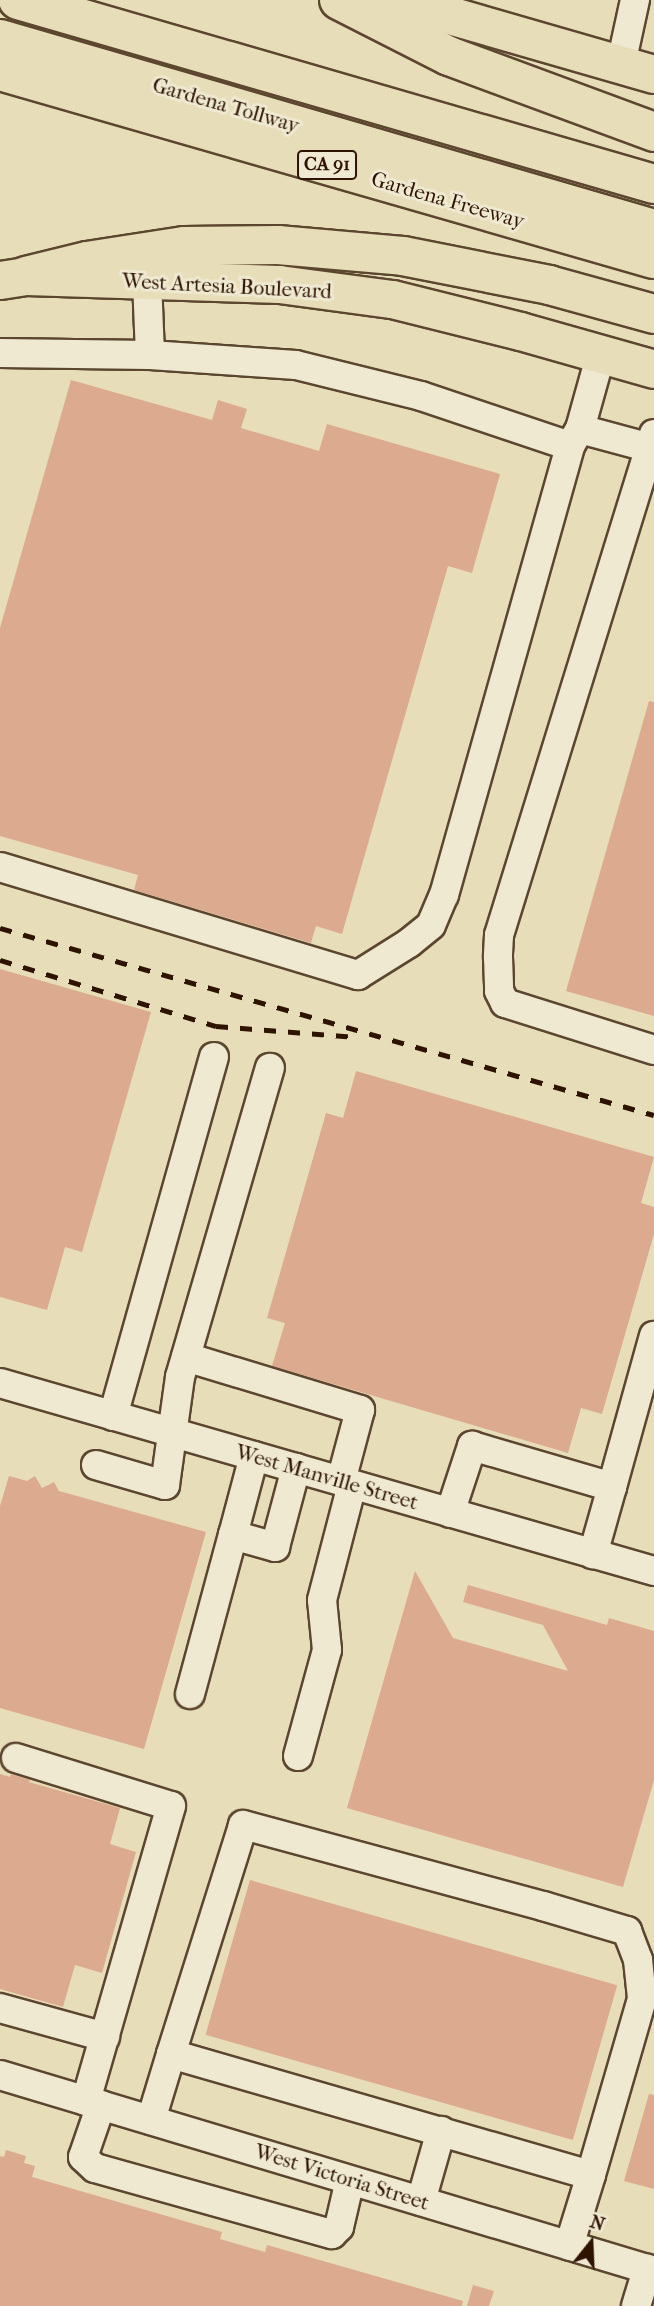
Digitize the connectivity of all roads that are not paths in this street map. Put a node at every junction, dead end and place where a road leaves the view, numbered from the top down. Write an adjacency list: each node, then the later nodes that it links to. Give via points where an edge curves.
1 (18, 0): 11 (highway)
2 (339, 0): 10 (highway, via 449,56)
3 (397, 0): 8 (main road)
4 (635, 0): 5 (street); 8 (street)
5 (644, 0)
6 (0, 22): 12 (highway, Gardena Tollway)
7 (0, 39): 13 (highway, Gardena Tollway)
8 (637, 69)
9 (0, 71): 14 (highway, Gardena Freeway / CA 91)
10 (654, 132)
11 (654, 184)
12 (654, 208)
13 (654, 229)
14 (654, 259)
15 (13, 278): 16 (main road, West Artesia Boulevard); 17 (highway, via 184,246 278,245 403,256 549,285)
16 (147, 280): 19 (main road, West Artesia Boulevard, via 279,284 392,299); 20 (street)
17 (654, 314)
18 (0, 353): 20 (street)
19 (601, 354): 21 (main road, West Artesia Boulevard); 22 (street)
20 (150, 355): 22 (street, via 296,365)
21 (654, 369)
22 (575, 437): 23 (street); 24 (street, via 444,895 431,925 409,943 358,975)
23 (653, 444): 25 (street, via 499,935 498,957 499,991 505,1003)
24 (0, 867)
25 (654, 1050)
26 (214, 1056): 31 (street)
27 (270, 1068): 29 (street)
28 (654, 1336): 37 (street)
29 (186, 1357): 32 (street); 36 (street, via 360,1410)
30 (0, 1383): 31 (street, West Manville Street)
31 (113, 1416): 32 (street, West Manville Street)
32 (172, 1432): 33 (street, West Manville Street); 34 (street, via 165,1485)
33 (254, 1456): 35 (street, West Manville Street); 39 (street)
34 (96, 1465)
35 (296, 1468): 36 (street, West Manville Street); 39 (street, via 275,1547)
36 (346, 1483): 38 (street, West Manville Street); 43 (street, via 322,1600 327,1650)
37 (612, 1487): 38 (street, via 472,1446); 40 (street)
38 (450, 1513): 40 (street, West Manville Street)
39 (233, 1535): 42 (street)
40 (593, 1553): 41 (street, West Manville Street)
41 (654, 1571)
42 (190, 1694)
43 (298, 1756)
44 (16, 1758): 46 (street, via 171,1806)
45 (0, 2008): 46 (street)
46 (105, 2037): 49 (street)
47 (172, 2054): 50 (street); 51 (street); 52 (street, via 243,1825 543,1906 627,1931 638,1961 642,1999)
48 (0, 2075): 49 (street, West Victoria Street)
49 (93, 2103): 50 (street, West Victoria Street); 53 (street, via 83,2157 95,2168 332,2234 339,2227)
50 (151, 2120): 53 (street, West Victoria Street)
51 (441, 2131): 52 (street); 54 (street)
52 (591, 2175): 55 (street)
53 (350, 2180): 54 (street, West Victoria Street)
54 (421, 2201): 55 (street, West Victoria Street)
55 (569, 2246): 56 (street, West Victoria Street)
56 (651, 2270): 57 (street, West Victoria Street)
57 (636, 2306)

